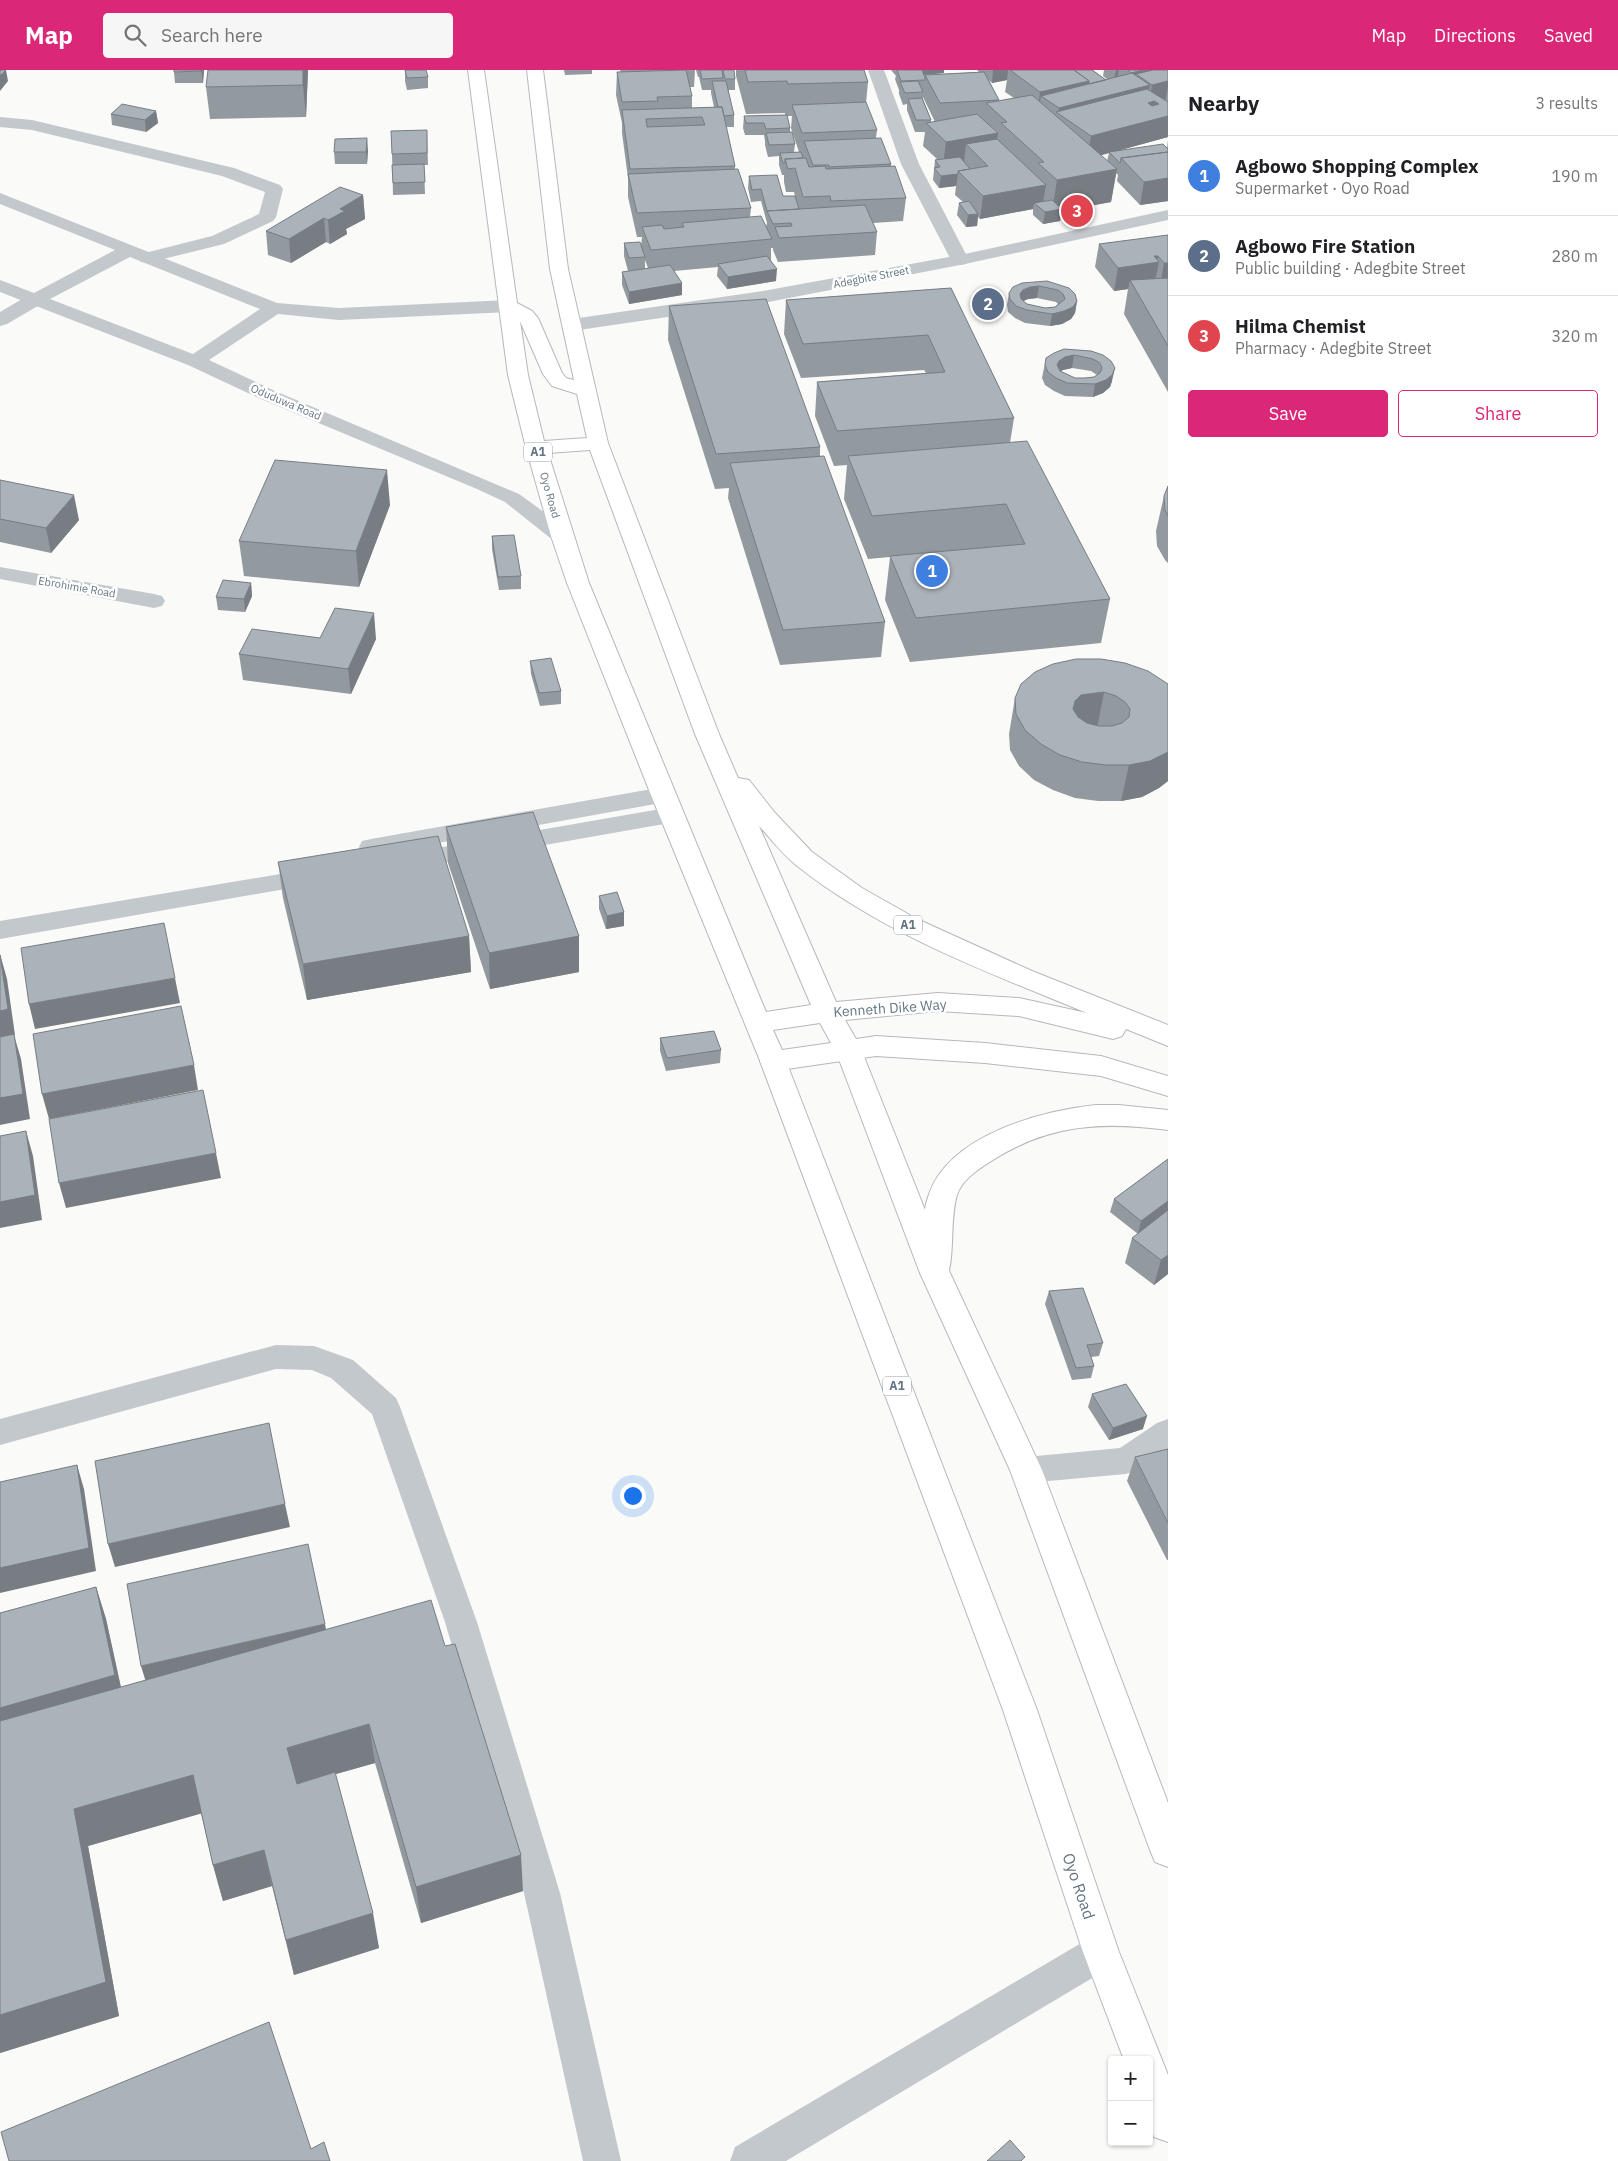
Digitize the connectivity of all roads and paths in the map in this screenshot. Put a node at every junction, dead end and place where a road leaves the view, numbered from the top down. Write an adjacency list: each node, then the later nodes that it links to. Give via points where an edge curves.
1 (476, 70): 12 (main road, Oyo Road / A1)
2 (535, 70): 15 (main road, A1, via 559,269)
3 (876, 70): 9 (street, via 910,164)
4 (0, 122): 8 (street, via 32,125 228,172 274,189 267,216 218,240)
5 (0, 198): 7 (street)
6 (1168, 216): 9 (street, Adegbite Street)
7 (129, 250): 8 (street); 11 (street)
8 (147, 258): 13 (street)
9 (960, 260): 15 (street, Adegbite Street, via 763,297)
10 (0, 286): 11 (street, Oduduwa Road)
11 (36, 299): 14 (street); 16 (street, Oduduwa Road)
12 (509, 306): 13 (street, via 339,314); 17 (main road, via 531,322 559,382); 19 (main road, Oyo Road / A1, via 518,374)
13 (274, 308): 16 (street)
14 (0, 320)
15 (572, 325): 17 (main road, A1)
16 (195, 362): 20 (street, Oduduwa Road, via 512,498)
17 (585, 390): 18 (main road, A1)
18 (598, 443): 19 (main road); 23 (main road, A1)
19 (536, 448): 20 (main road, Oyo Road / A1)
20 (562, 536): 24 (main road, Oyo Road / A1)
21 (0, 573): 22 (street, Ebrohimie Road)
22 (154, 601)
23 (707, 734): 28 (main road, A1); 30 (main road, A1, via 766,819 803,858 853,894 908,925 1023,977)
24 (668, 805): 25 (street); 29 (main road, A1)
25 (345, 862): 26 (street); 27 (street)
26 (0, 911)
27 (0, 930)
28 (827, 1012): 29 (main road, Kenneth Dike Way); 31 (main road, Kenneth Dike Way, via 938,1002 1019,1007); 32 (main road, A1)
29 (758, 1023): 33 (main road, A1)
30 (1168, 1036)
31 (1168, 1044)
32 (848, 1049): 33 (main road); 34 (main road, via 876,1046 985,1053 1101,1066); 36 (main road, A1)
33 (773, 1061): 41 (main road, Oyo Road / A1, via 1020,1710)
34 (1168, 1086)
35 (1168, 1120): 36 (main road, via 1097,1114 1054,1120 1006,1139 971,1160 948,1181 940,1202)
36 (935, 1273): 39 (main road, A1)
37 (0, 1432): 45 (street, via 276,1357 314,1358 342,1369 385,1407 446,1627 542,1893)
38 (1168, 1432): 39 (street, via 1126,1461)
39 (1026, 1470): 40 (main road, A1)
40 (1168, 1850)
41 (1101, 1952): 42 (main road, Oyo Road); 46 (street)
42 (1141, 2056)
43 (1153, 2085): 44 (main road)
44 (1168, 2123)
45 (602, 2161)
46 (749, 2161)

